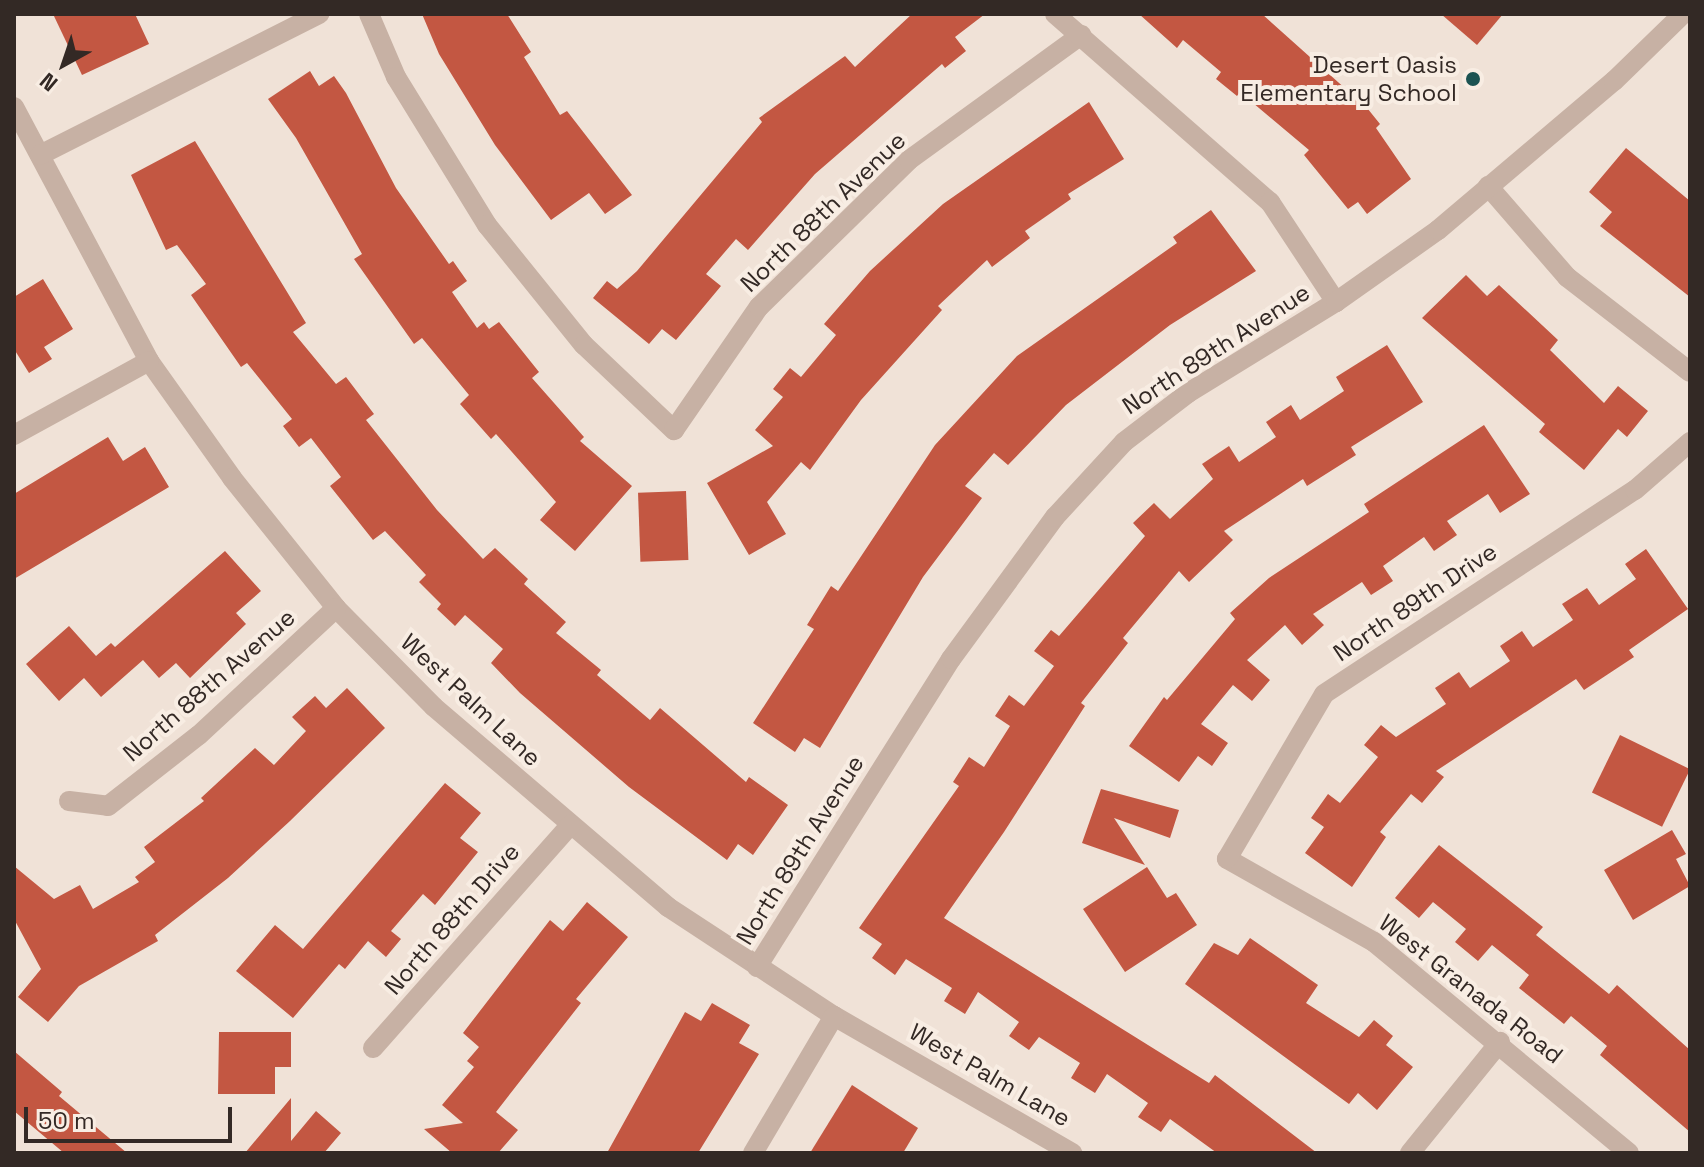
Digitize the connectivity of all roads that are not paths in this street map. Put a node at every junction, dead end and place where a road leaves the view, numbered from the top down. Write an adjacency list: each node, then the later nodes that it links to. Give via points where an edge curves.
1 (319, 14): 7 (street)
2 (369, 14): 5 (street, North 88th Avenue, via 396,77 487,225 584,345 674,430 759,307 909,160)
3 (1055, 14): 5 (street)
4 (1683, 14): 8 (street, North 89th Avenue, via 1614,81)
5 (1081, 35): 9 (street, via 1270,202)
6 (14, 107): 7 (street, West Palm Lane)
7 (40, 155): 10 (street, West Palm Lane)
8 (1488, 186): 9 (street, North 89th Avenue, via 1438,230); 11 (street, via 1567,277)
9 (1336, 302): 18 (street, North 89th Avenue, via 1156,416 1055,517 951,659)
10 (149, 361): 12 (street); 14 (street, West Palm Lane, via 232,478)
11 (1690, 372)
12 (14, 435)
13 (1690, 442): 17 (street, North 89th Drive, via 1635,490 1324,694)
14 (336, 608): 15 (street, North 88th Avenue, via 199,735 108,806); 16 (street, West Palm Lane, via 434,707)
15 (69, 801)
16 (570, 825): 18 (street, West Palm Lane, via 668,907); 21 (street, North 88th Drive)
17 (1227, 859): 20 (street, West Granada Road, via 1374,942)
18 (757, 967): 19 (street, West Palm Lane)
19 (834, 1016): 22 (street); 23 (street, West Palm Lane)
20 (1500, 1042): 24 (street); 25 (street, West Granada Road)
21 (373, 1048)
22 (753, 1153)
23 (1072, 1153)
24 (1410, 1153)
25 (1629, 1153)

